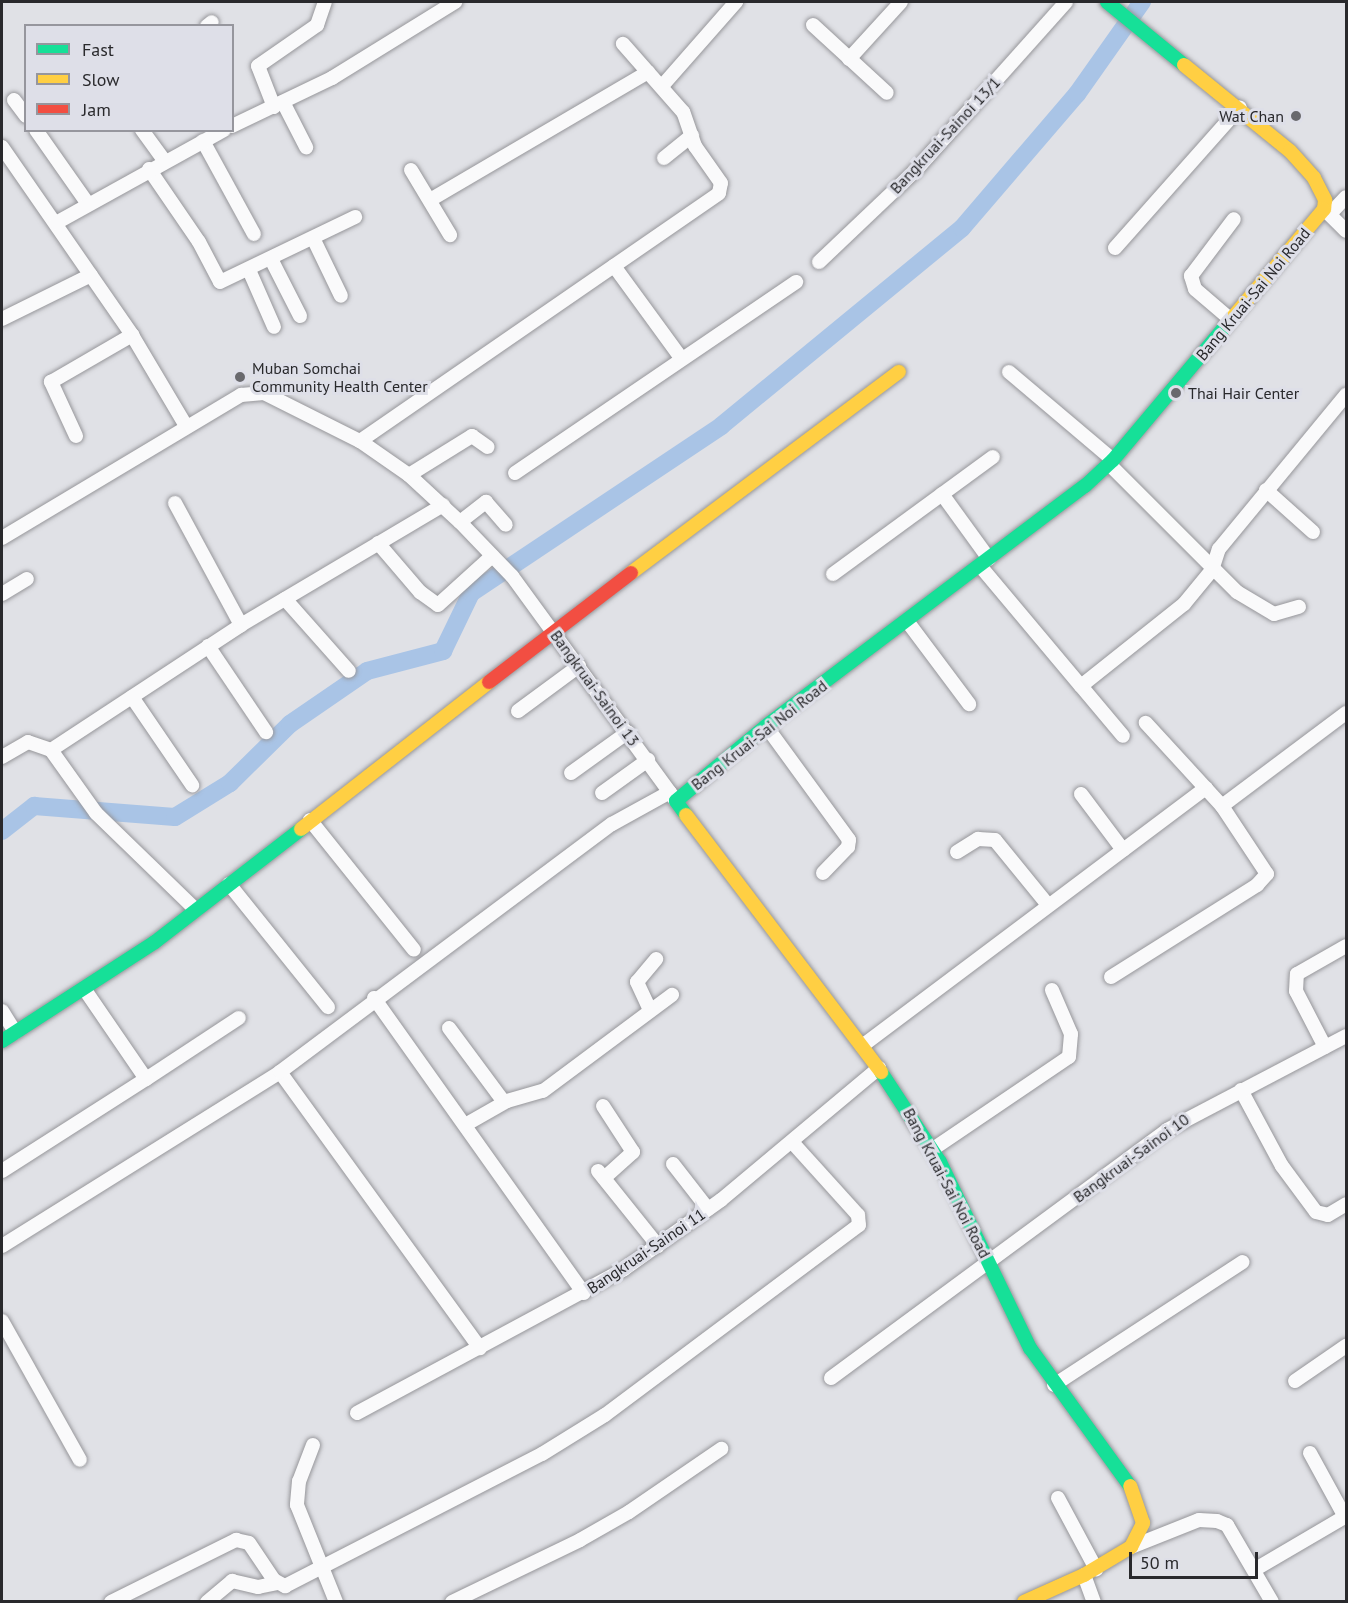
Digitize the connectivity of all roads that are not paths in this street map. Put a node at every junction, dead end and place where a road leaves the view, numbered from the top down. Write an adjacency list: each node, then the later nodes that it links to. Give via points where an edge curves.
1 (326, 2): 14 (street, via 317,25 258,66)
2 (455, 2): 14 (street, via 386,46)
3 (736, 2): 11 (street)
4 (901, 2): 9 (street)
5 (1066, 2): 42 (street, Bangkruai-Sainoi 13/1, via 914,172)
6 (1107, 2): 15 (main road)
7 (813, 25): 9 (street)
8 (623, 44): 10 (street)
9 (849, 58): 12 (street)
10 (648, 72): 11 (street); 30 (street)
11 (663, 85): 21 (street, via 683,112)
12 (886, 93)
13 (14, 100): 16 (street)
14 (278, 105): 17 (street); 24 (street)
15 (1240, 107): 32 (main road, via 1302,164 1321,190); 40 (street)
16 (24, 113)
17 (234, 125)
18 (37, 132): 31 (street)
19 (143, 132): 26 (street)
20 (220, 132): 22 (street)
21 (692, 135): 25 (street); 43 (street, via 721,183 719,193)
22 (203, 141): 26 (street); 37 (street)
23 (2, 147): 35 (street)
24 (306, 147)
25 (663, 158)
26 (164, 160): 27 (street)
27 (149, 169): 31 (street); 44 (street, via 199,242 218,281 225,282)
28 (411, 170): 30 (street)
29 (1347, 197): 32 (street)
30 (430, 200): 38 (street)
31 (88, 204): 35 (street)
32 (1327, 211): 36 (street); 50 (main road, Bang Kruai-Sai Noi Road)
33 (355, 217): 39 (street)
34 (1234, 219): 50 (street, via 1191,276 1195,290)
35 (56, 223): 45 (street)
36 (1347, 231)
37 (254, 234)
38 (450, 235)
39 (313, 238): 41 (street); 47 (street)
40 (1115, 248)
41 (271, 259): 44 (street); 48 (street)
42 (819, 262)
43 (614, 266): 53 (street); 59 (street)
44 (249, 270): 51 (street)
45 (91, 275): 49 (street); 52 (street)
46 (796, 282): 53 (street)
47 (341, 296)
48 (300, 316)
49 (2, 319)
50 (1230, 319): 62 (main road, Bang Kruai-Sai Noi Road)
51 (274, 327)
52 (132, 335): 57 (street); 58 (street, via 51,382)
53 (681, 358): 63 (street)
54 (900, 372): 84 (main road)
55 (1009, 372): 62 (street)
56 (1347, 395): 65 (street)
57 (186, 426): 59 (street, Bangkruai-Sainoi 13, via 241,394 264,393); 72 (street, Bangkruai-Sainoi 13)
58 (76, 436)
59 (360, 441): 64 (street, Bangkruai-Sainoi 13)
60 (488, 447): 64 (street, via 472,436)
61 (993, 457): 66 (street)
62 (1111, 462): 75 (main road, Bang Kruai-Sai Noi Road); 76 (street)
63 (514, 473)
64 (409, 475): 68 (street, Bangkruai-Sainoi 13)
65 (1266, 490): 71 (street); 76 (street, via 1220,549)
66 (942, 494): 75 (street); 77 (street)
67 (175, 503): 83 (street)
68 (443, 505): 69 (street, Bangkruai-Sainoi 13); 73 (street)
69 (460, 522): 70 (street, via 486,502); 74 (street, Bangkruai-Sainoi 13)
70 (506, 525)
71 (1313, 532)
72 (2, 538)
73 (378, 543): 74 (street, via 420,592 438,605); 80 (street)
74 (495, 560): 84 (street, Bangkruai-Sainoi 13)
75 (985, 563): 82 (main road, Bang Kruai-Sai Noi Road); 88 (street)
76 (1212, 570): 81 (street, via 1265,611 1284,613); 88 (street, via 1184,604)
77 (833, 574)
78 (27, 579): 79 (street)
79 (2, 594)
80 (285, 599): 83 (street); 87 (street)
81 (1299, 607)
82 (907, 621): 90 (street); 94 (main road, Bang Kruai-Sai Noi Road)
83 (241, 625): 85 (street)
84 (554, 631): 86 (street, Bangkruai-Sainoi 13); 108 (main road)
85 (208, 646): 89 (street); 95 (street)
86 (579, 666): 91 (street); 96 (street, Bangkruai-Sainoi 13)
87 (349, 671)
88 (1081, 686): 97 (street)
89 (132, 697): 98 (street); 102 (street)
90 (969, 704)
91 (518, 711)
92 (1347, 713): 107 (street)
93 (1146, 723): 103 (street)
94 (766, 726): 104 (main road, Bang Kruai-Sai Noi Road); 111 (street, via 849,840 848,847)
95 (266, 732)
96 (628, 732): 100 (street, Bangkruai-Sainoi 13); 101 (street)
97 (1123, 736)
98 (51, 750): 99 (street, via 28,742); 114 (street, via 96,813)
99 (2, 757)
100 (648, 760): 104 (street, Bangkruai-Sainoi 13); 105 (street)
101 (571, 773)
102 (192, 785)
103 (1206, 788): 107 (street); 109 (street)
104 (668, 789): 122 (street, via 612,824); 131 (main road, Bang Kruai-Sai Noi Road)
105 (602, 793)
106 (1081, 794): 109 (street)
107 (1222, 807): 118 (street, via 1265,868 1266,879)
108 (310, 819): 112 (main road); 116 (street)
109 (1123, 850): 113 (street)
110 (957, 852): 113 (street, via 978,839 995,840)
111 (823, 873)
112 (230, 884): 114 (main road); 123 (street)
113 (1048, 905): 131 (street)
114 (196, 910): 119 (main road)
115 (1347, 946): 132 (street, via 1297,974 1296,991)
116 (414, 950)
117 (656, 959): 124 (street, via 637,982)
118 (1112, 977)
119 (85, 990): 128 (main road); 135 (street)
120 (1053, 990): 141 (street, via 1071,1034 1069,1057)
121 (672, 994): 124 (street)
122 (374, 998): 134 (street); 139 (street)
123 (328, 1007)
124 (650, 1010): 137 (street, via 543,1091)
125 (2, 1011): 128 (street)
126 (239, 1018): 135 (street)
127 (449, 1028): 137 (street)
128 (15, 1032): 130 (main road)
129 (1347, 1036): 132 (street, Bangkruai-Sainoi 10)
130 (2, 1041)
131 (862, 1046): 133 (main road, Bang Kruai-Sai Noi Road)
132 (1325, 1047): 136 (street, Bangkruai-Sainoi 10)
133 (879, 1068): 140 (street, Bangkruai-Sainoi 11); 141 (main road, Bang Kruai-Sai Noi Road)
134 (280, 1072): 146 (street); 153 (street)
135 (146, 1079): 143 (street)
136 (1240, 1090): 144 (street, via 1282,1166 1316,1212 1328,1215); 149 (street, Bangkruai-Sainoi 10, via 1167,1130)
137 (504, 1102): 139 (street)
138 (603, 1106): 147 (street, via 633,1152 601,1174)
139 (465, 1125): 150 (street)
140 (792, 1143): 145 (street, Bangkruai-Sainoi 11); 165 (street, via 858,1215 860,1220 854,1231 605,1415 542,1454)
141 (933, 1149): 149 (main road, Bang Kruai-Sai Noi Road)
142 (673, 1164): 145 (street)
143 (2, 1171)
144 (1347, 1204)
145 (708, 1209): 147 (street, Bangkruai-Sainoi 11)
146 (2, 1246)
147 (658, 1246): 150 (street, Bangkruai-Sainoi 11)
148 (1243, 1262): 156 (street)
149 (989, 1263): 154 (street, Bangkruai-Sainoi 10); 156 (main road, Bang Kruai-Sai Noi Road, via 1030,1348)
150 (584, 1293): 153 (street, Bangkruai-Sainoi 11)
151 (2, 1322): 161 (street)
152 (1347, 1346): 155 (street)
153 (480, 1348): 157 (street, Bangkruai-Sainoi 11)
154 (831, 1378)
155 (1295, 1381)
156 (1054, 1385): 164 (main road, Bang Kruai-Sai Noi Road, via 1136,1494 1143,1523)
157 (357, 1413)
158 (314, 1445): 165 (street, via 299,1481 297,1505)
159 (721, 1449): 172 (street, via 629,1512 580,1540)
160 (1310, 1453): 163 (street)
161 (80, 1460)
162 (1058, 1498): 167 (street)
163 (1346, 1517): 166 (street)
164 (1131, 1548): 166 (street, via 1200,1520 1217,1521 1227,1526); 167 (main road)
165 (320, 1568): 168 (street, via 285,1586); 171 (street)
166 (1254, 1570): 175 (street)
167 (1090, 1572): 173 (main road); 174 (street)
168 (277, 1583): 169 (street, via 249,1543 236,1540); 170 (street, via 258,1587 232,1581)
169 (111, 1602)
170 (207, 1602)
171 (336, 1602)
172 (452, 1602)
173 (1024, 1602)
174 (1094, 1602)
175 (1272, 1602)

